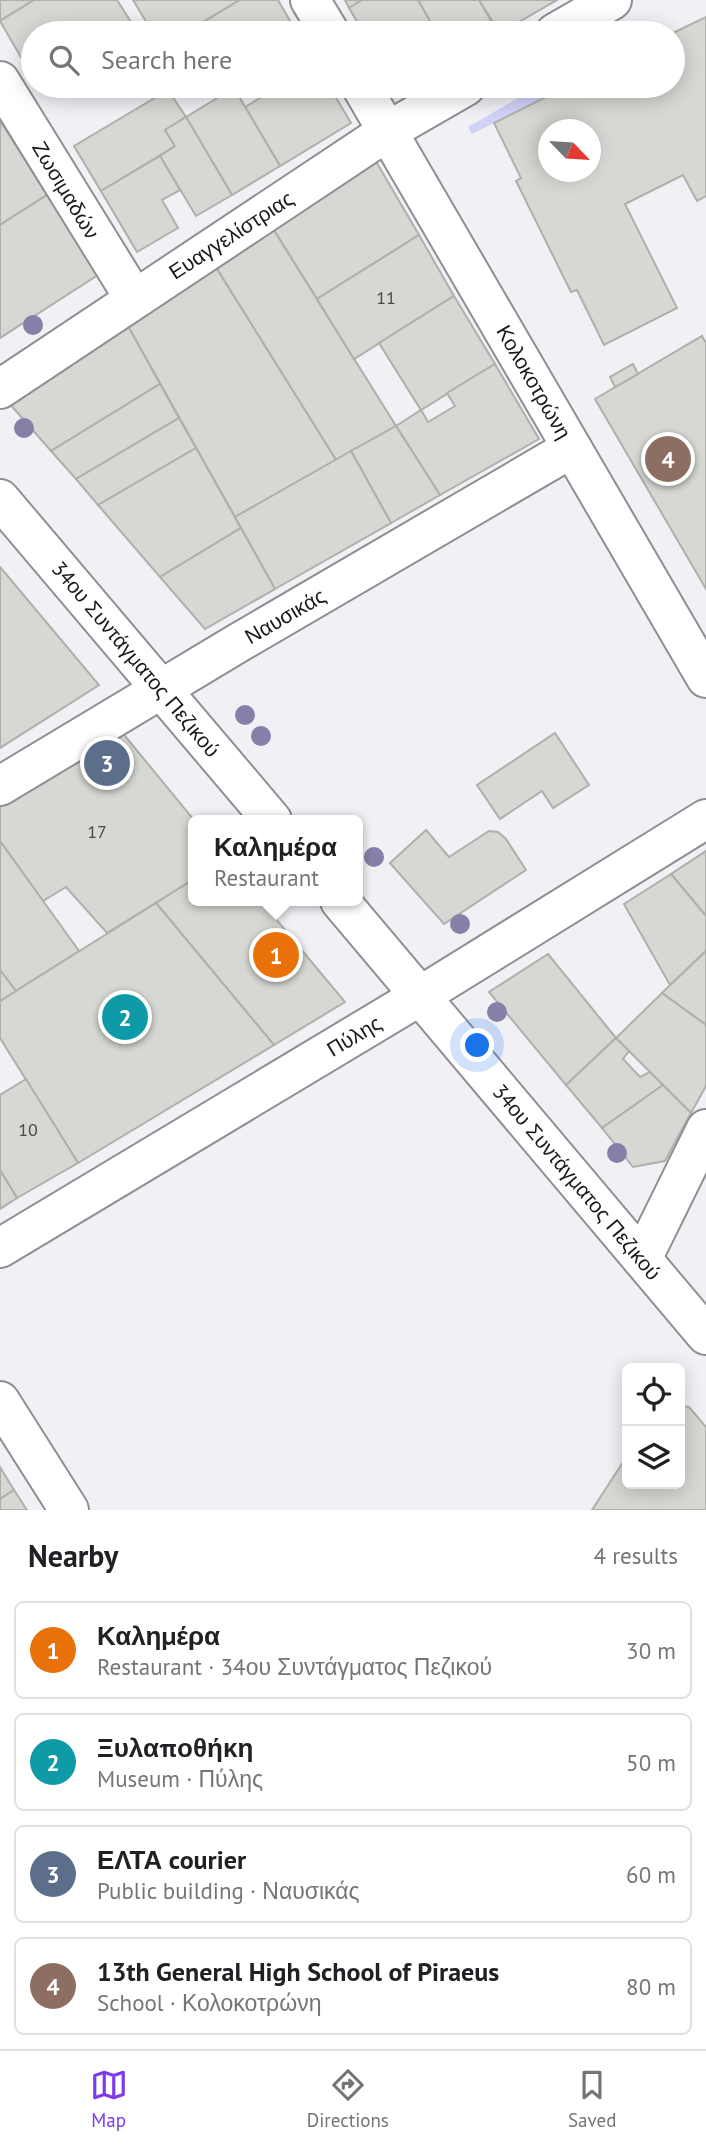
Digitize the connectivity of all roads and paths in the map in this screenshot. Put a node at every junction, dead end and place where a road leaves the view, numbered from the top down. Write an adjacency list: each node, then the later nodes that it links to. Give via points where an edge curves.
1 (310, 0): 3 (street)
2 (612, 0): 4 (street)
3 (323, 21)
4 (576, 21)
5 (0, 81): 9 (street, Ζωσιμαδών)
6 (368, 98): 8 (street, Κολοκοτρώνη)
7 (445, 98): 8 (street, Ευαγγελίστριας)
8 (388, 131): 9 (street, Ευαγγελίστριας); 11 (street, Κολοκοτρώνη)
9 (134, 299): 10 (street, Ευαγγελίστριας)
10 (0, 389)
11 (572, 448): 13 (street, Κολοκοτρώνη); 14 (street, Ναυσικάς)
12 (0, 499): 14 (street, 34ου Συντάγματος Πεζικού)
13 (706, 678)
14 (162, 691): 15 (street, Ναυσικάς); 16 (street, 34ου Συντάγματος Πεζικού)
15 (0, 786)
16 (268, 815)
17 (706, 819): 19 (street, Πύλης)
18 (344, 906): 19 (street, 34ου Συντάγματος Πεζικού)
19 (421, 996): 21 (street, Πύλης); 22 (street, 34ου Συντάγματος Πεζικού)
20 (706, 1129): 22 (street)
21 (0, 1248)
22 (642, 1259): 23 (street, 34ου Συντάγματος Πεζικού)
23 (706, 1335)
24 (0, 1401): 25 (street)
25 (69, 1510)

